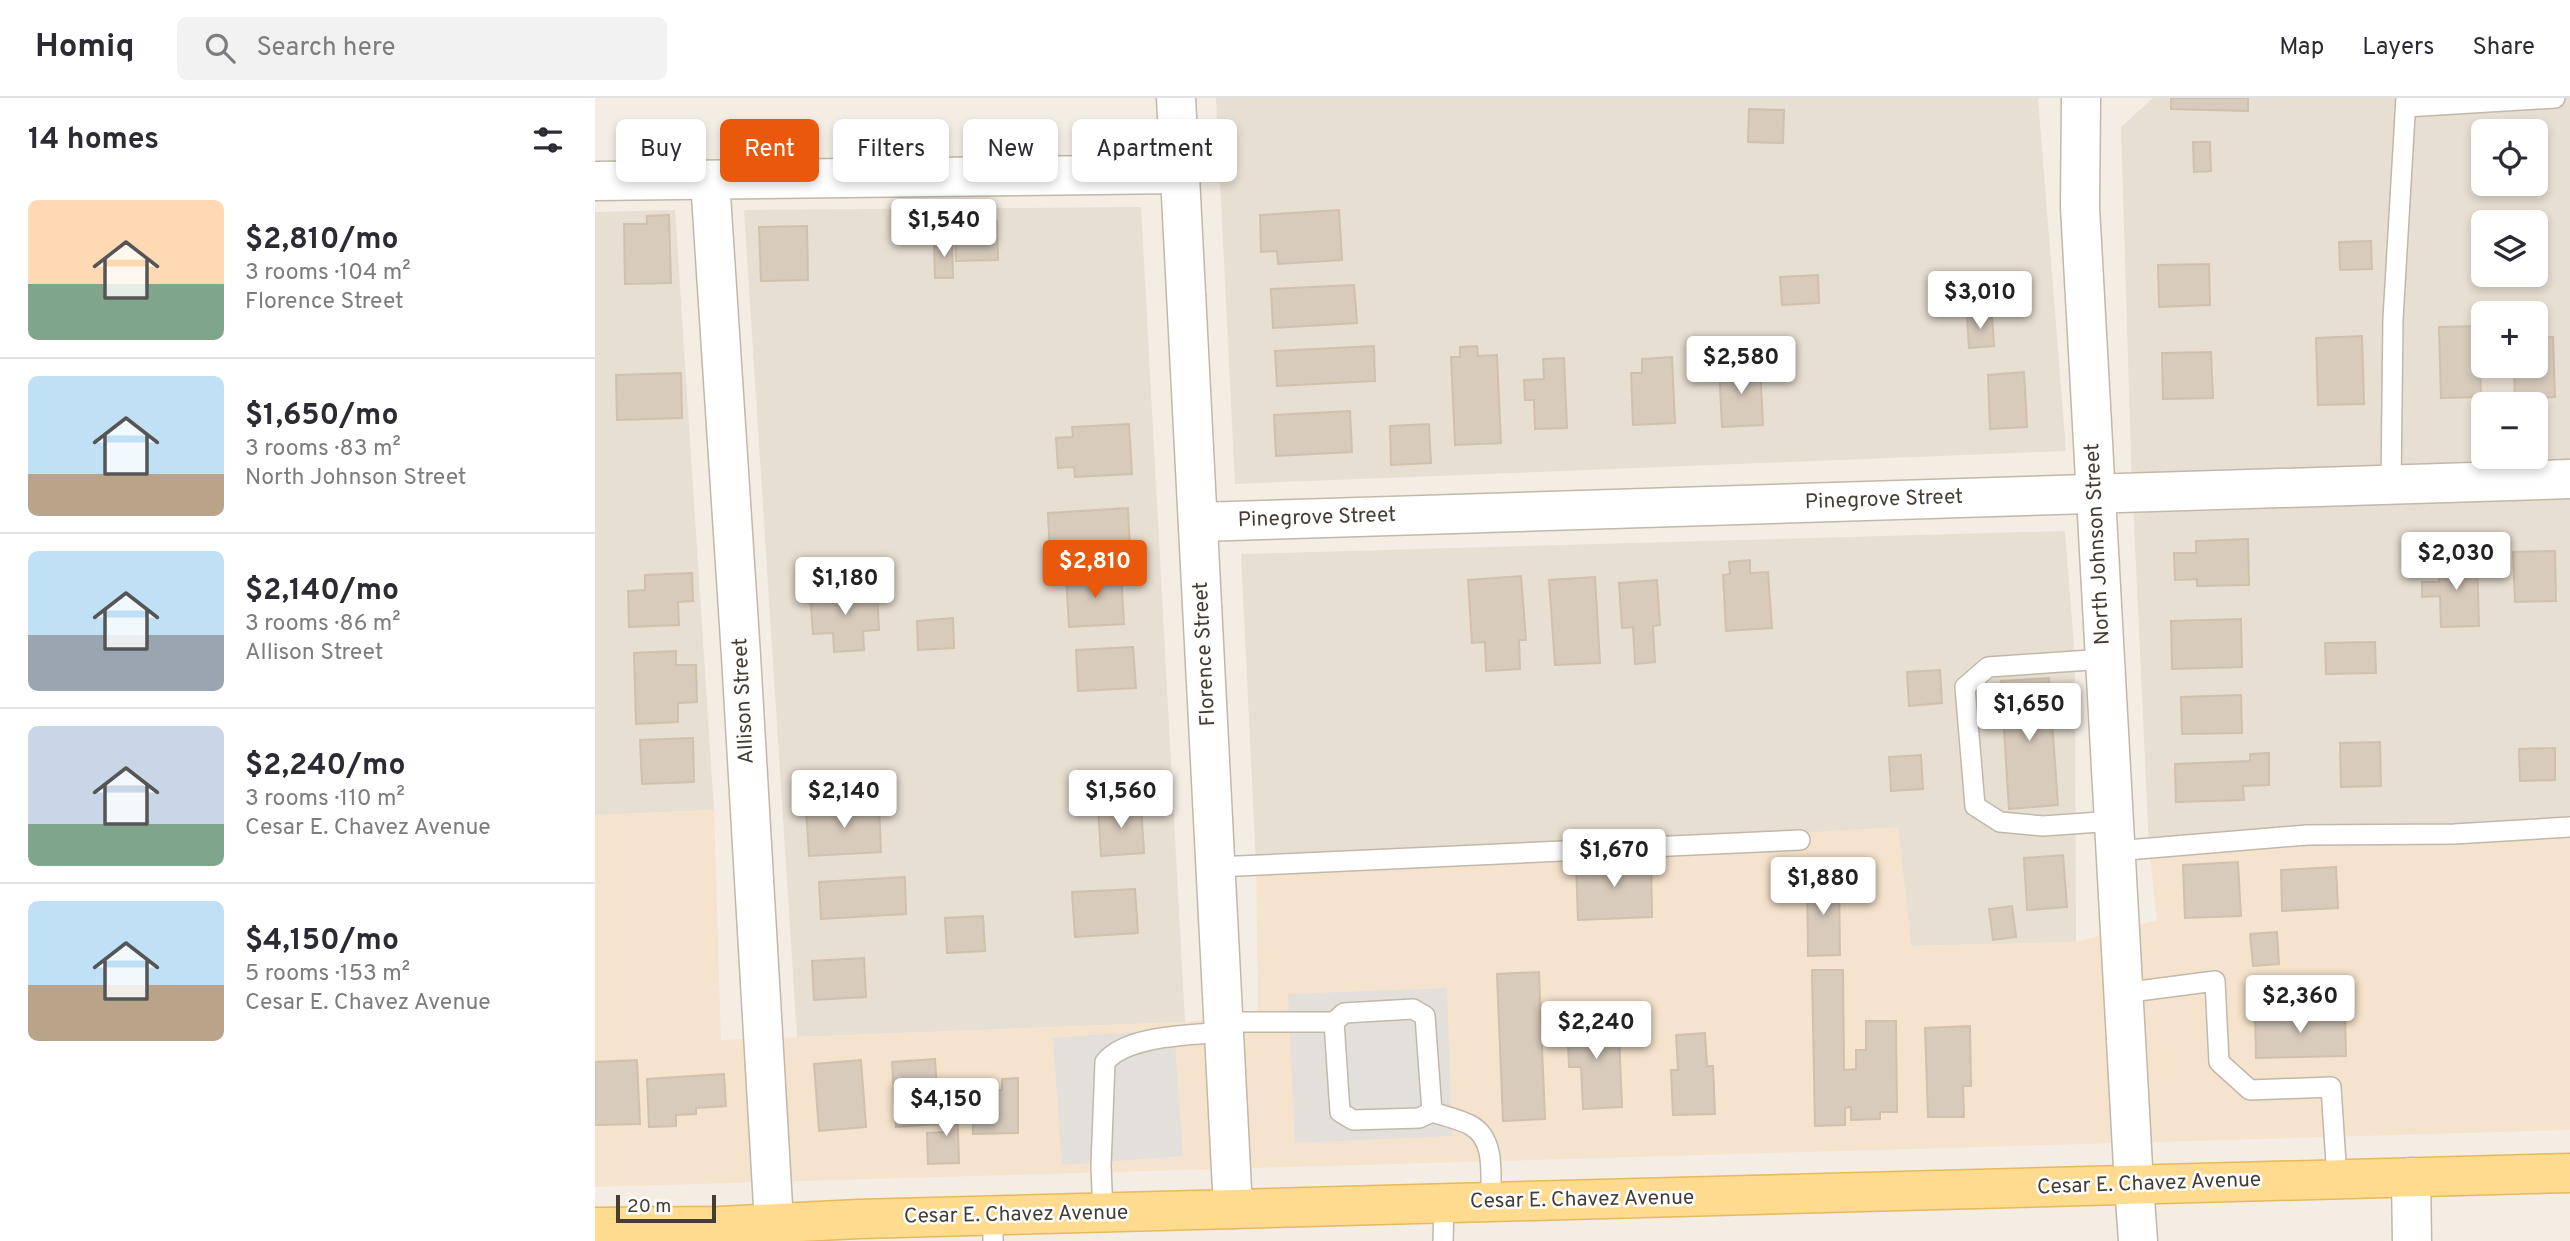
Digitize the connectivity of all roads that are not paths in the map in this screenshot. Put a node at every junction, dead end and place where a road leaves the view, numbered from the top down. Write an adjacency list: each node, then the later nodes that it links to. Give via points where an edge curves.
1 (1176, 98): 5 (street, Florence Street)
2 (2081, 98): 12 (street, North Johnson Street, via 2080,207)
3 (2555, 98): 4 (lane)
4 (2406, 102): 11 (lane, via 2393,320)
5 (1177, 119)
6 (1072, 175): 7 (street)
7 (709, 180): 8 (street); 31 (street, Allison Street)
8 (595, 181)
9 (1180, 182): 13 (street, Florence Street)
10 (2570, 478): 11 (street, Pinegrove Street)
11 (2391, 484): 12 (street, Pinegrove Street)
12 (2096, 494): 13 (street, Pinegrove Street); 14 (street, North Johnson Street)
13 (1198, 522): 18 (street, Florence Street)
14 (2105, 659): 16 (street, North Johnson Street); 16 (lane, via 1988,667 1965,687 1975,806 2000,822)
15 (2570, 827): 16 (lane, via 2454,834)
16 (2114, 836): 19 (street, North Johnson Street)
17 (1800, 840): 18 (lane)
18 (1216, 867): 21 (street, Florence Street)
19 (2123, 993): 25 (lane, via 2215,981 2218,1062 2250,1090 2331,1087); 26 (street, North Johnson Street)
20 (1334, 1022): 21 (lane); 22 (lane, via 1340,1112 1353,1120 1419,1118); 22 (lane, via 1344,1013 1413,1009 1425,1016)
21 (1224, 1027): 28 (street, Florence Street); 29 (lane, via 1119,1050 1105,1062)
22 (1432, 1112): 27 (lane, via 1471,1125 1485,1136)
23 (2570, 1173): 24 (main road, Cesar E. Chavez Avenue)
24 (2411, 1177): 25 (main road, Cesar E. Chavez Avenue); 35 (street)
25 (2337, 1179): 26 (main road, Cesar E. Chavez Avenue)
26 (2134, 1185): 27 (main road, Cesar E. Chavez Avenue); 34 (street, North Johnson Street)
27 (1490, 1202): 30 (main road, Cesar E. Chavez Avenue)
28 (1233, 1209): 29 (main road, Cesar E. Chavez Avenue); 30 (main road, Cesar E. Chavez Avenue)
29 (1103, 1213): 33 (main road, Cesar E. Chavez Avenue)
30 (1443, 1222)
31 (774, 1223): 32 (main road, Cesar E. Chavez Avenue); 33 (main road, Cesar E. Chavez Avenue)
32 (595, 1227)
33 (993, 1228)
34 (2138, 1241)
35 (2411, 1241)

